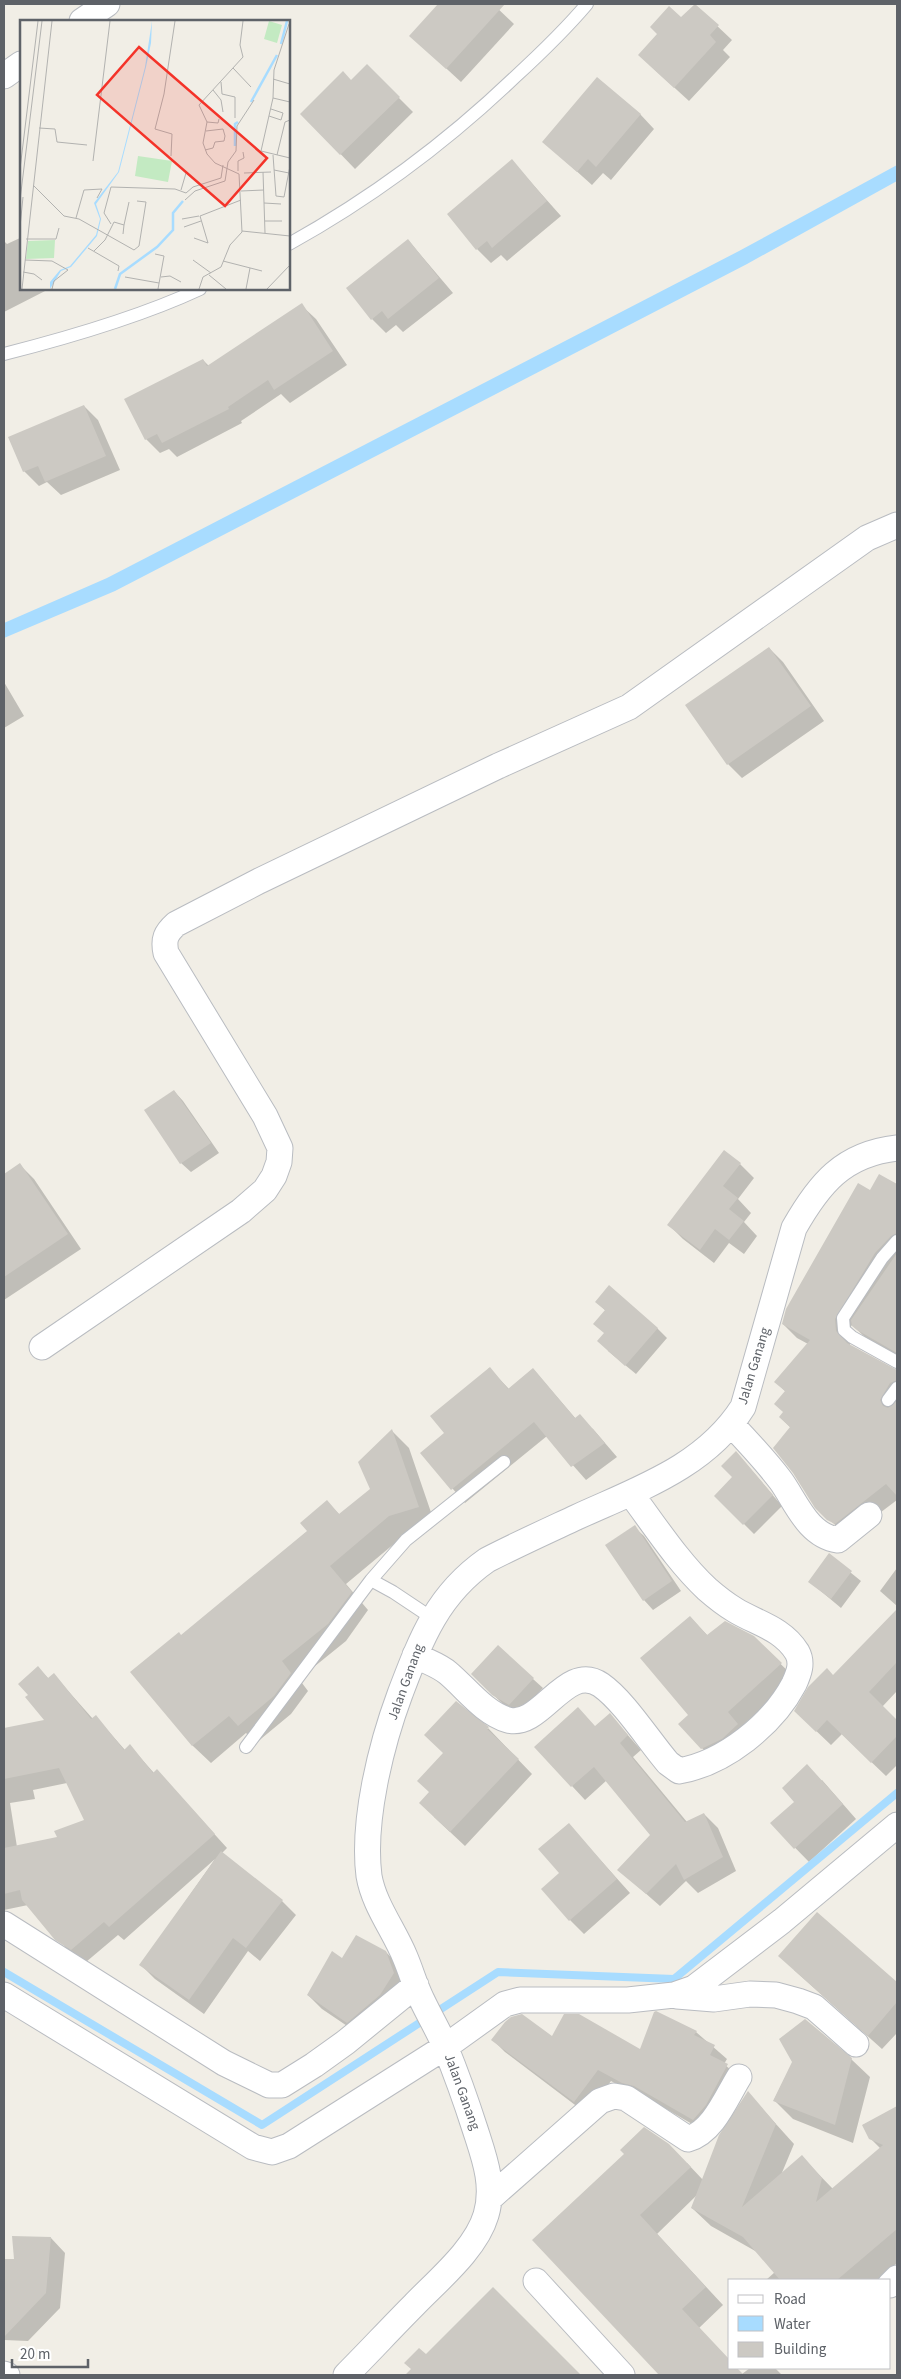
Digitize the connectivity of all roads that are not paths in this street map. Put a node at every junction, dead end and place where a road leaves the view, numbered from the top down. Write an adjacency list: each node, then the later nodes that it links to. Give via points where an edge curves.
1 (107, 4): 3 (street)
2 (587, 4): 6 (lane, via 503,89 427,155 365,199)
3 (83, 20)
4 (20, 65): 5 (street)
5 (4, 76)
6 (290, 243)
7 (198, 290): 8 (lane, via 139,313)
8 (4, 354)
9 (897, 525): 12 (street, via 867,538 629,707 284,868 168,931 164,940 166,953 265,1116 280,1148 280,1162 265,1190 241,1211)
10 (897, 1148): 16 (street, Jalan Ganang, via 852,1162 820,1186 808,1202 794,1228 749,1389)
11 (897, 1241): 13 (lane, via 882,1258 843,1318 844,1330 852,1337)
12 (42, 1347)
13 (897, 1362)
14 (897, 1388): 15 (lane)
15 (888, 1400)
16 (732, 1425): 18 (street, Jalan Ganang, via 718,1440 670,1475); 19 (street, via 782,1482 798,1510 826,1538 838,1540)
17 (504, 1462): 20 (lane, via 406,1540)
18 (631, 1494): 21 (street, Jalan Ganang, via 487,1560 468,1573); 22 (street, via 684,1564 708,1589 735,1610 786,1638 798,1653 801,1671 790,1691 777,1710 749,1736 702,1764 679,1771 668,1763 613,1696 591,1680 567,1686 531,1716 520,1721 507,1720 478,1701 447,1672)
19 (869, 1515)
20 (371, 1580): 21 (lane); 23 (lane)
21 (432, 1618): 22 (street, Jalan Ganang)
22 (414, 1655): 26 (street, Jalan Ganang, via 380,1758 369,1853 374,1893 405,1956)
23 (246, 1747)
24 (897, 1825): 28 (street, via 710,1976 694,1988)
25 (4, 1924): 26 (street, via 224,2063 269,2084 282,2085)
26 (418, 1992): 29 (street, Jalan Ganang)
27 (4, 1995): 29 (street, via 253,2147 272,2152 289,2146)
28 (674, 1995): 29 (street, via 628,2000 513,2001); 30 (street, via 714,1999 750,1994 776,1995 814,2007)
29 (443, 2042): 32 (street, Jalan Ganang, via 484,2155)
30 (856, 2044)
31 (740, 2077): 32 (street, via 708,2128 697,2137 688,2139 626,2098 614,2096 600,2101)
32 (490, 2198): 36 (street, Jalan Ganang, via 486,2217 459,2259)
33 (536, 2282): 37 (street)
34 (4, 2374): 35 (street)
35 (8, 2375)
36 (346, 2375)
37 (622, 2375)

